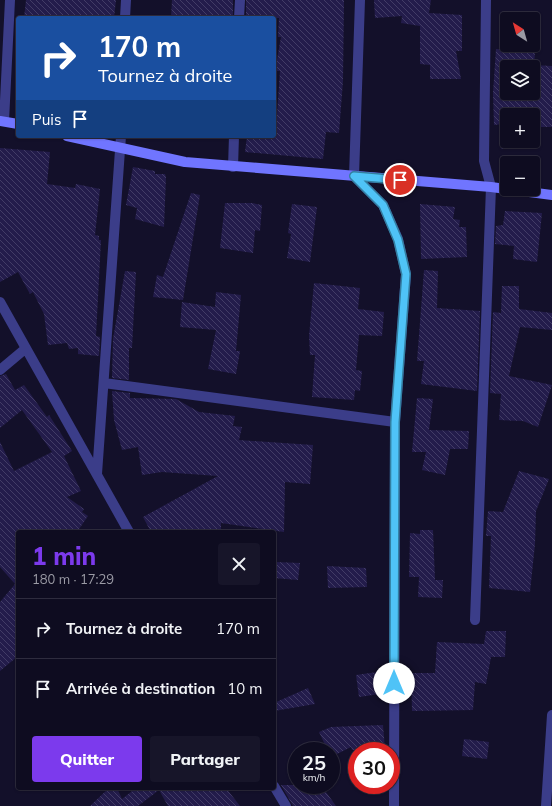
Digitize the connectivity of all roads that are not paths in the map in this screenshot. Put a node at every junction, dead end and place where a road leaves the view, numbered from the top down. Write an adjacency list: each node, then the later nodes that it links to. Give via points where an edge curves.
1 (10, 0): 8 (street)
2 (126, 0): 6 (street)
3 (240, 0): 7 (street)
4 (360, 0): 15 (street)
5 (486, 0): 16 (street, via 484,161)
6 (125, 16)
7 (239, 16)
8 (2, 121): 9 (street)
9 (16, 124)
10 (76, 138): 13 (street)
11 (120, 138): 13 (street)
12 (234, 138): 14 (street)
13 (120, 148): 14 (street, via 185,162); 21 (street)
14 (233, 167): 15 (street)
15 (354, 176): 16 (street); 22 (street, via 383,205 398,240 406,274)
16 (491, 187): 17 (street); 25 (street)
17 (552, 195)
18 (0, 302): 19 (street)
19 (25, 349): 20 (street); 23 (street)
20 (0, 370)
21 (104, 383): 22 (street); 23 (street)
22 (395, 422): 29 (street)
23 (97, 474): 24 (street)
24 (128, 530)
25 (475, 620)
26 (552, 714): 30 (street)
27 (276, 789): 28 (street)
28 (286, 806)
29 (394, 806)
30 (546, 806)

